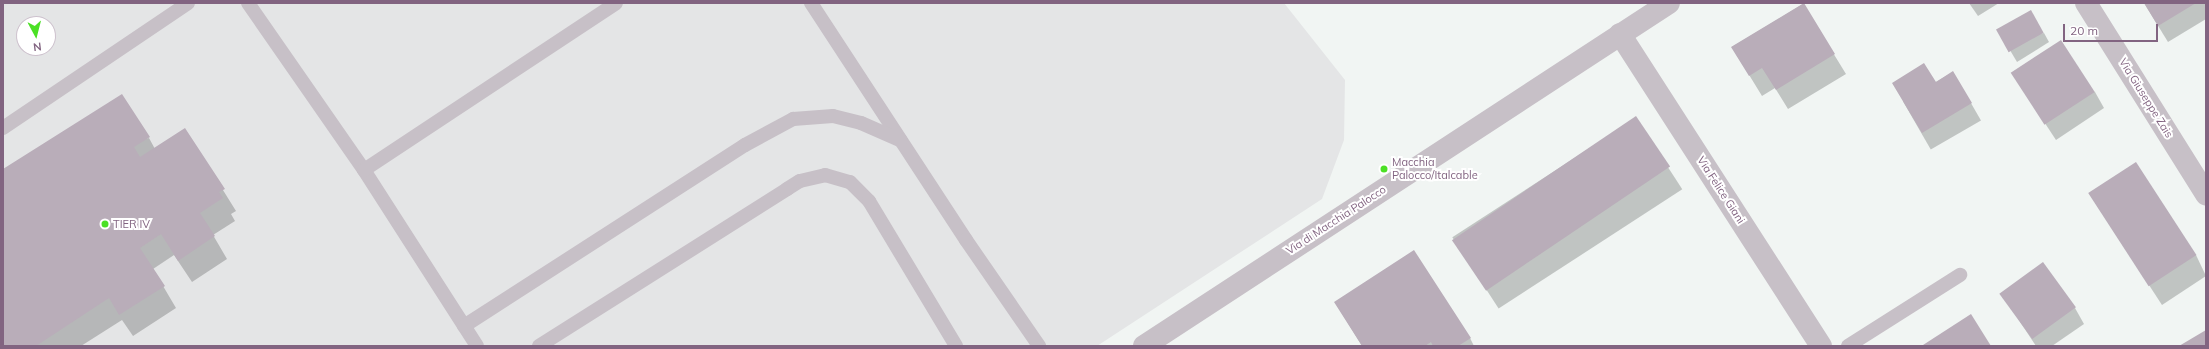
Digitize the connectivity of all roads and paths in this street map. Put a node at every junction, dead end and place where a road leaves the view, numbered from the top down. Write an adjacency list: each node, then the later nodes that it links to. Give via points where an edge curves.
1 (188, 3): 8 (lane)
2 (248, 3): 10 (lane)
3 (616, 3): 10 (lane)
4 (811, 3): 9 (lane)
5 (1669, 3): 7 (street, Via di Macchia Palocco)
6 (2086, 3): 11 (street, Via Giuseppe Zais)
7 (1620, 34): 14 (street, Via di Macchia Palocco); 19 (street, Via Felice Giani)
8 (3, 128)
9 (900, 140): 13 (lane, via 861,123 833,116 810,116 787,121 745,145); 18 (lane)
10 (364, 170): 13 (lane)
11 (2206, 194)
12 (1960, 275): 20 (lane)
13 (464, 326): 15 (lane)
14 (1158, 342)
15 (477, 346)
16 (539, 346): 17 (lane, via 800,181 825,176 850,182 869,201)
17 (956, 346)
18 (1039, 346)
19 (1821, 346)
20 (1848, 346)

